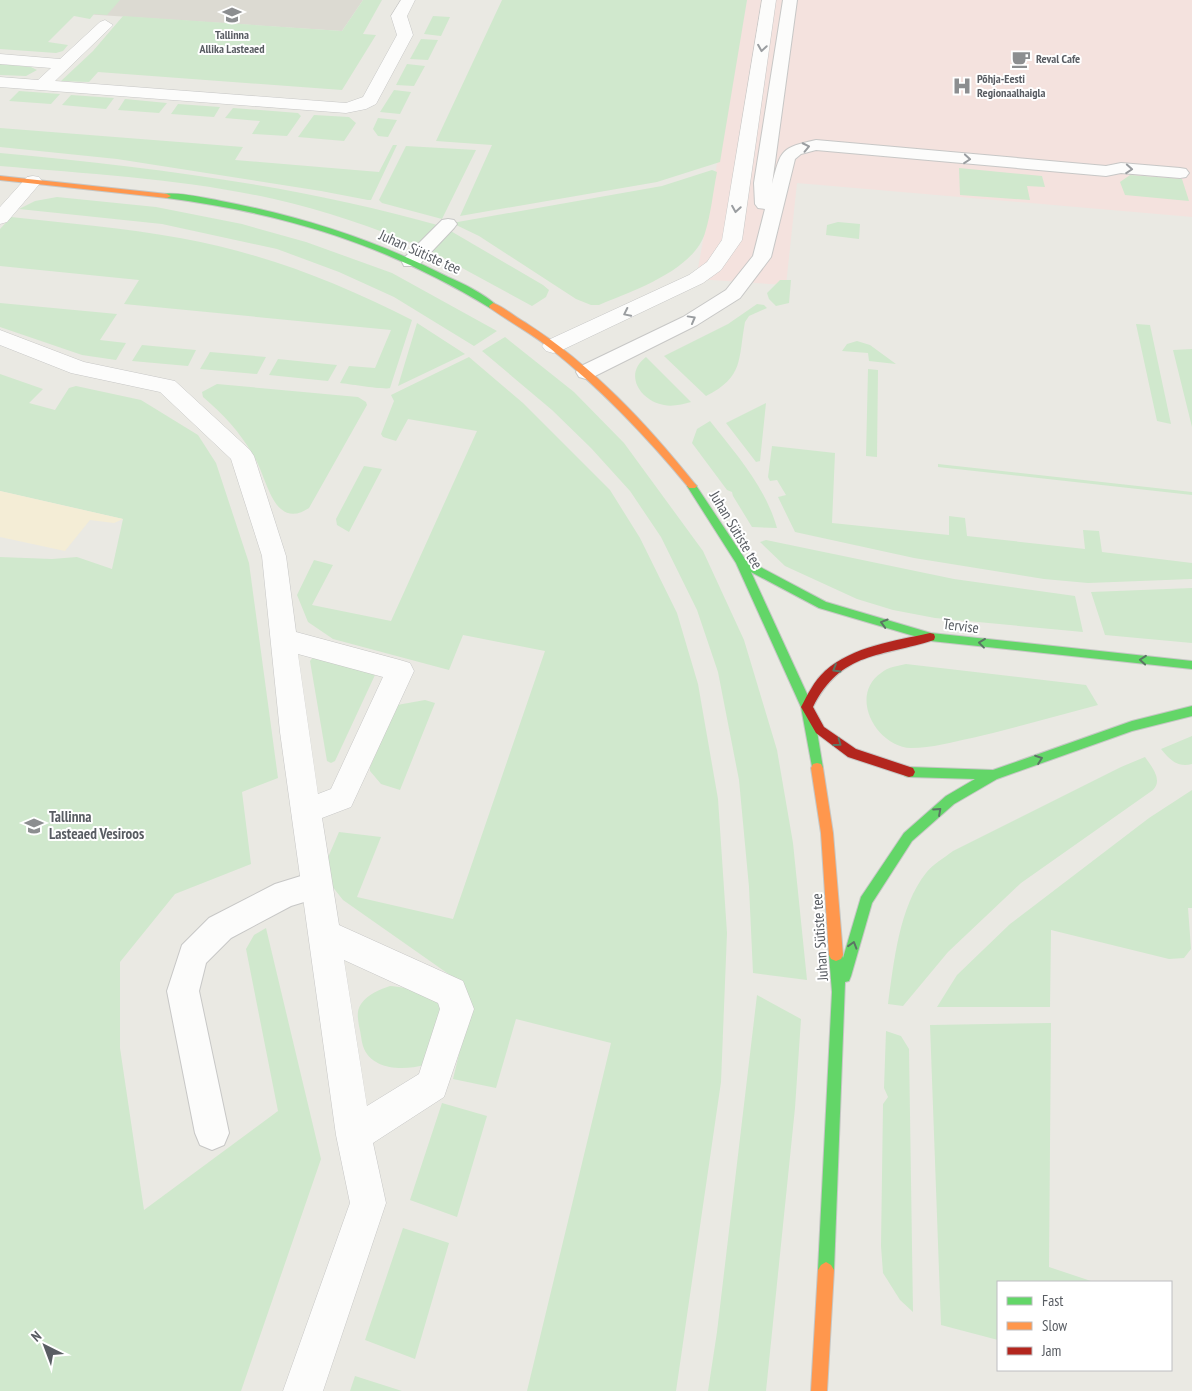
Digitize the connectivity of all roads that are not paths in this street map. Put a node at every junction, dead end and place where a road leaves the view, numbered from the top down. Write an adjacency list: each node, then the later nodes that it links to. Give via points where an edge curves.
1 (408, 0): 8 (street, via 399,16 405,36 370,100 360,106 346,108)
2 (769, 0): 17 (street, one-way to 17, via 732,240 714,266 696,279)
3 (790, 0): 14 (lane, via 763,183)
4 (105, 25): 6 (street)
5 (0, 58): 6 (street)
6 (64, 64): 8 (street)
7 (0, 82): 8 (street)
8 (42, 85)
9 (1180, 173): 14 (lane, one-way to 9, via 787,158 795,150 816,145 1106,171 1121,168)
10 (0, 178): 11 (street, Juhan Sütiste tee)
11 (33, 181): 12 (street); 15 (street, Juhan Sütiste tee, via 188,198 263,212 341,234)
12 (0, 218)
13 (448, 224): 15 (lane)
14 (766, 242): 18 (lane, one-way to 14, via 690,321 733,294 762,257)
15 (411, 262): 17 (street, Juhan Sütiste tee, via 472,292)
16 (0, 337): 21 (street, via 79,368 167,386 242,456 274,556)
17 (553, 346): 18 (street, Juhan Sütiste tee)
18 (586, 372): 19 (street, Juhan Sütiste tee, via 616,398 692,485)
19 (742, 562): 20 (street, Tervise, one-way to 19, via 823,606); 23 (street, Juhan Sütiste tee)
20 (931, 637): 22 (street, Tervise, one-way to 20); 23 (street, one-way to 23, via 866,653 831,671 816,686)
21 (284, 639): 26 (street); 26 (street, via 400,672 341,798)
22 (1192, 665)
23 (807, 707): 25 (street, one-way to 25, via 820,730 852,753 909,772); 29 (street, Juhan Sütiste tee, via 827,833)
24 (1192, 711): 25 (street, one-way to 24, via 1132,726)
25 (993, 776): 29 (street, one-way to 25, via 866,901 908,837 950,800)
26 (306, 811): 27 (street)
27 (317, 884): 28 (street); 30 (lane, via 285,894 220,928 193,955 183,991)
28 (325, 935): 31 (street); 31 (street, via 451,992 457,1009 432,1085)
29 (839, 992): 33 (street, Juhan Sütiste tee)
30 (212, 1132)
31 (354, 1135): 32 (street, via 368,1203)
32 (303, 1391)
33 (819, 1391)

